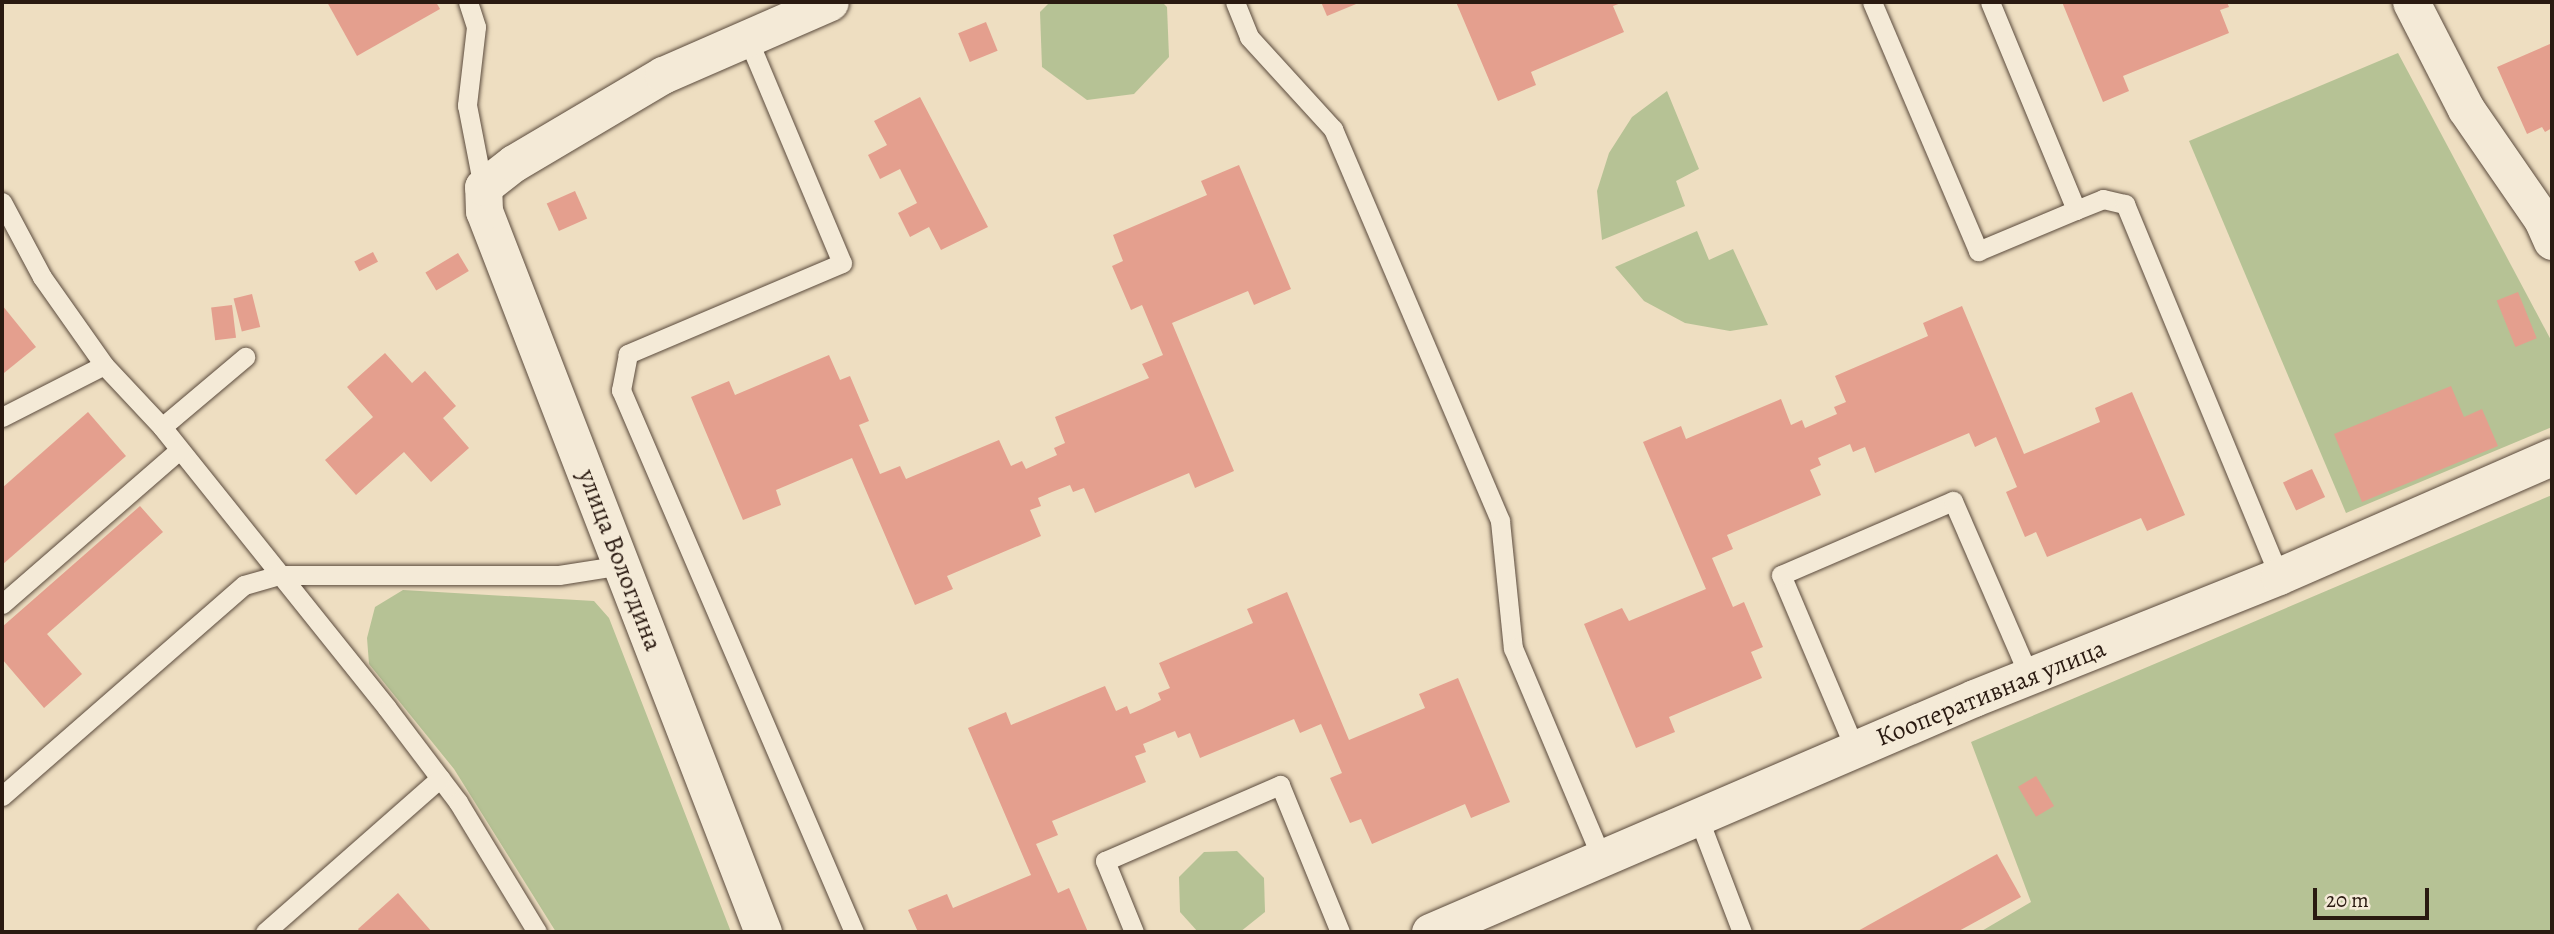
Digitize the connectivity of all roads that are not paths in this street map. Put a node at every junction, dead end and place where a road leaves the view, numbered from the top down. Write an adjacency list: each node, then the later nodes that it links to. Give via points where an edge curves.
1 (468, 2): 8 (lane, via 476,27 467,104)
2 (830, 2): 7 (street)
3 (1235, 2): 27 (lane, via 1250,37 1333,129 1500,521 1513,648)
4 (1871, 2): 10 (lane, via 1978,251)
5 (1990, 2): 10 (lane)
6 (2411, 2): 11 (street, via 2466,109)
7 (747, 37): 8 (street, via 663,75 514,163); 31 (lane, via 842,263 628,355 621,390)
8 (482, 187): 18 (street, улица Вологдина, via 484,211)
9 (2, 202): 13 (lane, via 42,277)
10 (2076, 210): 20 (lane, via 2103,199 2125,204)
11 (2549, 225)
12 (245, 358): 15 (lane)
13 (104, 365): 14 (lane); 15 (lane)
14 (2, 417)
15 (162, 427): 16 (lane)
16 (179, 450): 19 (lane); 21 (lane)
17 (2552, 457): 20 (street, Кооперативная улица)
18 (623, 565): 19 (lane, via 559,575); 30 (street, улица Вологдина)
19 (279, 575): 24 (lane); 25 (lane, via 244,585)
20 (2279, 576): 22 (street, Кооперативная улица)
21 (2, 604)
22 (2029, 676): 23 (street, Кооперативная улица); 23 (lane, via 1953,502 1781,575)
23 (1855, 749): 26 (street, Кооперативная улица)
24 (440, 778): 28 (lane); 29 (lane)
25 (2, 796)
26 (1699, 817): 27 (street, Кооперативная улица); 35 (lane)
27 (1601, 856): 34 (street, Кооперативная улица)
28 (265, 932)
29 (537, 932)
30 (764, 932)
31 (854, 932)
32 (1134, 932): 33 (lane, via 1105,860 1280,785)
33 (1340, 932)
34 (1430, 932)
35 (1742, 932)

